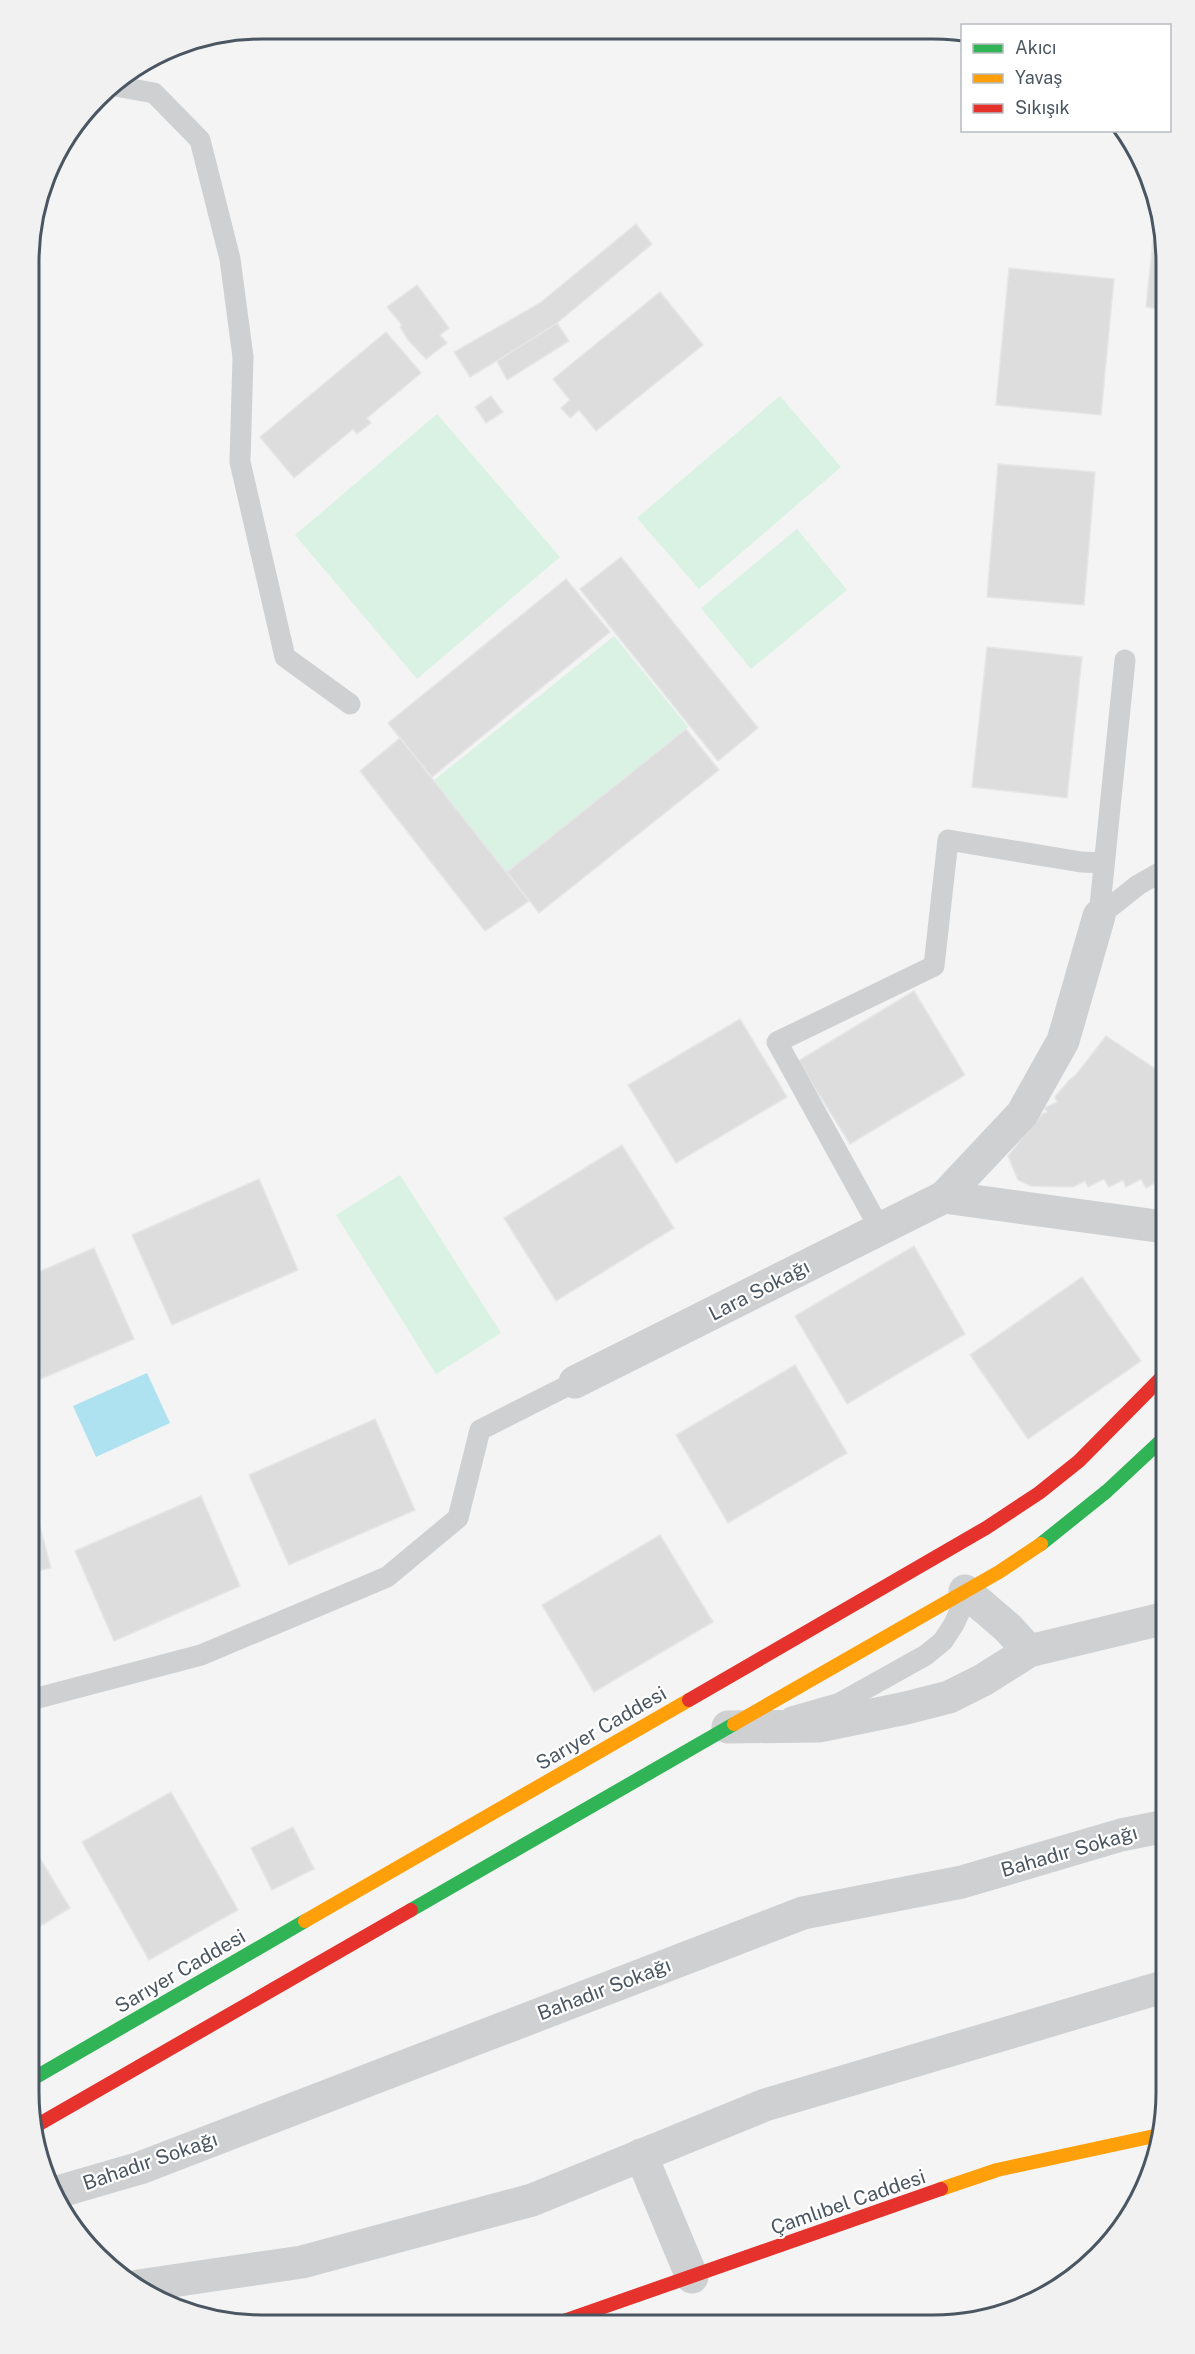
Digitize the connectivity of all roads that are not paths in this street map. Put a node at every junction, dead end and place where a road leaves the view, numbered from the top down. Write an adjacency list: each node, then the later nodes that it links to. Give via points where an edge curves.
1 (123, 87): 3 (lane, via 154,93 200,140 230,260 243,357 240,462 285,657)
2 (1125, 660): 4 (lane)
3 (350, 704)
4 (1104, 863): 6 (lane); 9 (lane, via 948,840 934,966 777,1042)
5 (1156, 875): 6 (lane)
6 (1098, 916): 7 (street, Lara Sokağı, via 1063,1041 1022,1114)
7 (944, 1197): 8 (street); 9 (street, Lara Sokağı)
8 (1156, 1226)
9 (880, 1229): 10 (street, Lara Sokağı)
10 (575, 1382): 17 (lane, via 480,1430 458,1518 387,1577 201,1655)
11 (1156, 1383): 13 (main road, Sarıyer Caddesi, via 1079,1461 1039,1493)
12 (1156, 1446): 14 (main road, via 1126,1477 1043,1544)
13 (923, 1563): 14 (main road); 21 (main road, Sarıyer Caddesi)
14 (951, 1582): 16 (street, via 1008,1628); 18 (main road); 18 (lane, via 960,1611 943,1641 926,1655 840,1703 792,1717)
15 (1156, 1620): 16 (street)
16 (1029, 1651): 18 (street, via 949,1697 906,1708 819,1726)
17 (39, 1698)
18 (728, 1727): 22 (main road)
19 (1156, 1828): 25 (street, Bahadır Sokağı, via 962,1882 803,1913 140,2168)
20 (1156, 1989): 24 (street, via 765,2105)
21 (39, 2075)
22 (41, 2123)
23 (1152, 2137): 26 (main road, Çamlıbel Caddesi, via 997,2170)
24 (641, 2155): 26 (street); 27 (street, via 532,2199 302,2262)
25 (62, 2191)
26 (692, 2277): 28 (main road, Çamlıbel Caddesi)
27 (150, 2284)
28 (581, 2315)

